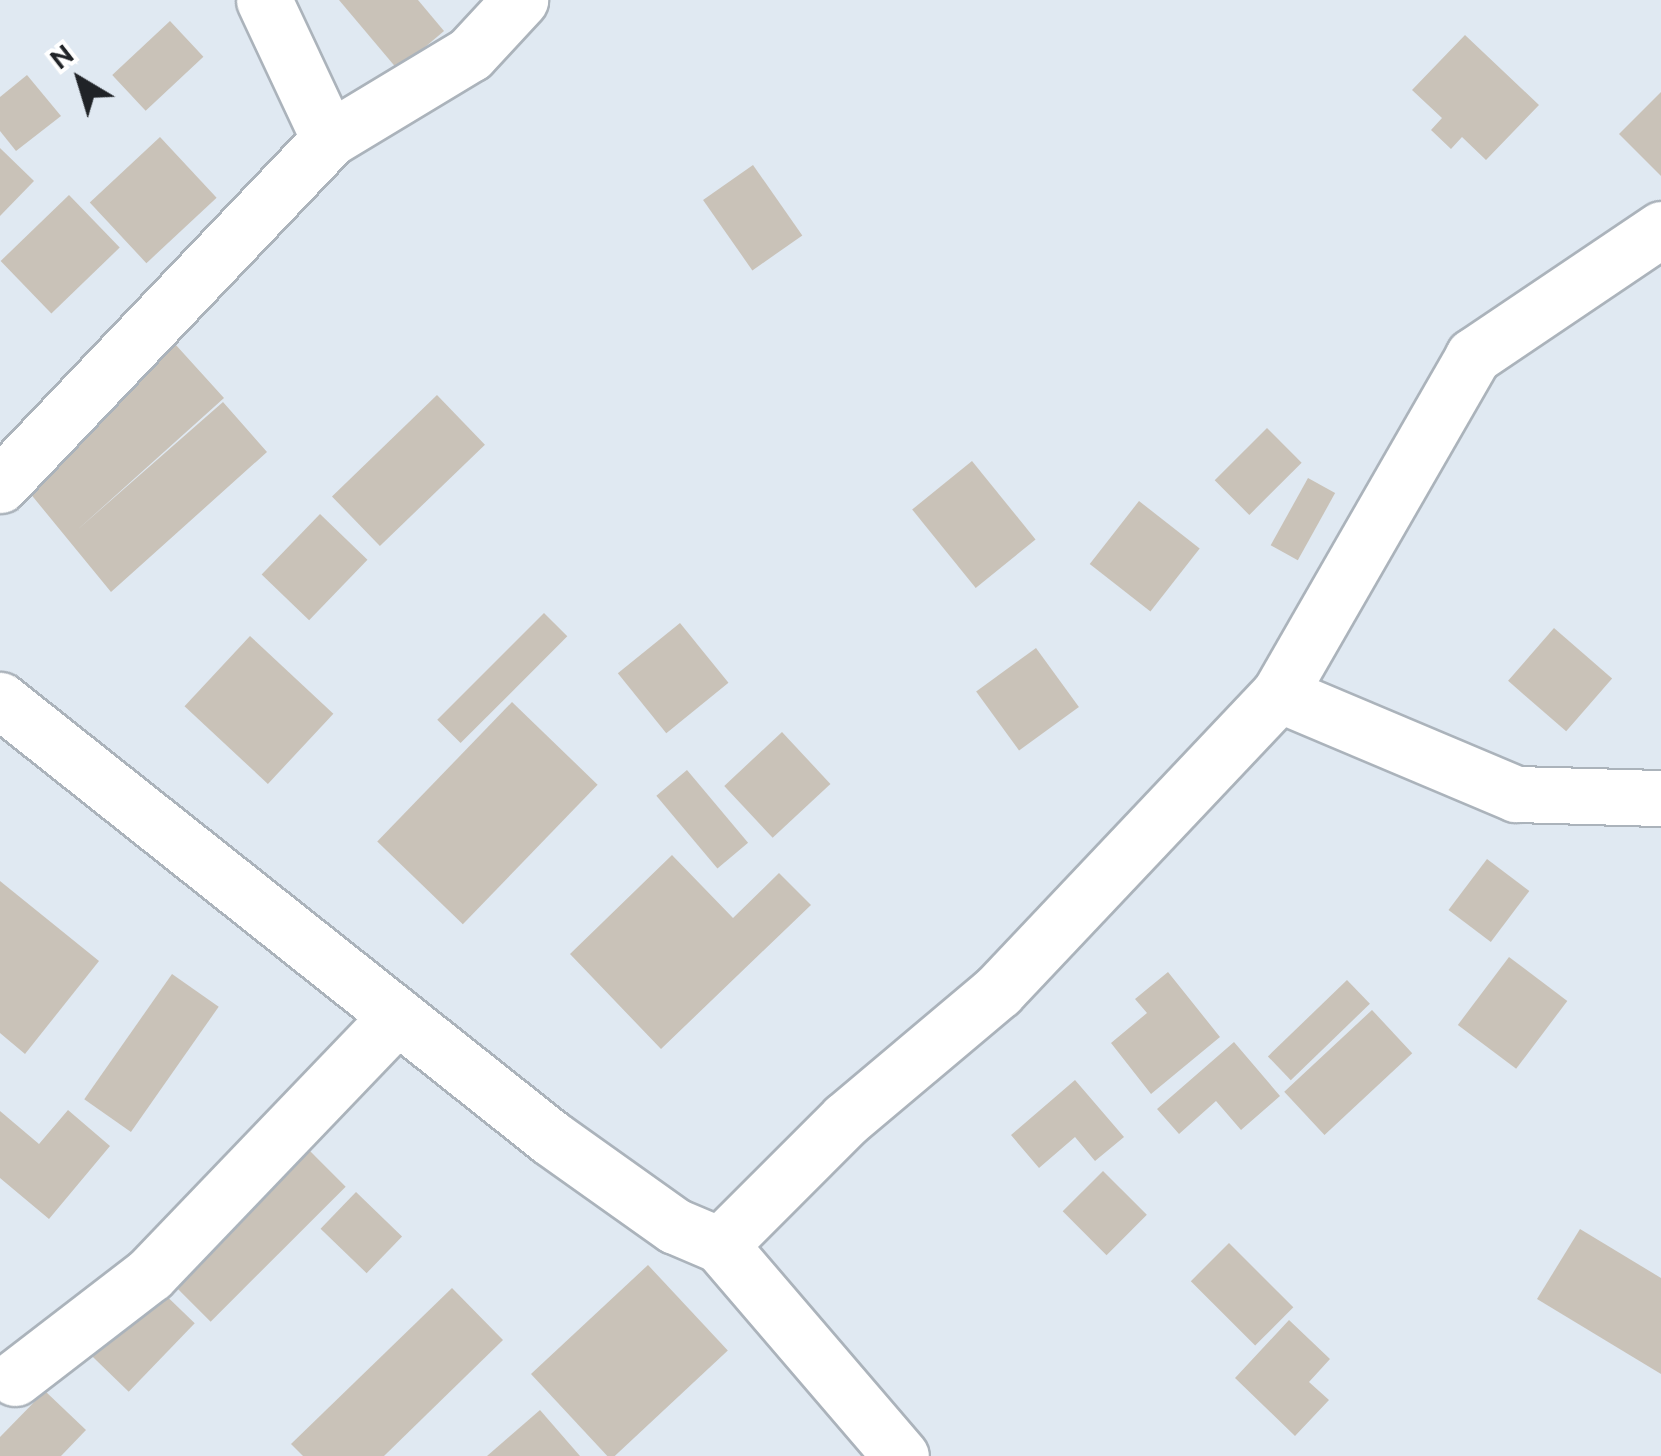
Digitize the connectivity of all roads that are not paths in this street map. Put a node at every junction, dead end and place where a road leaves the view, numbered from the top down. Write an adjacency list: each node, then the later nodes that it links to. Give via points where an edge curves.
1 (264, 0): 3 (street)
2 (520, 0): 3 (street, via 470,54)
3 (330, 139): 5 (street)
4 (1661, 229): 6 (street, via 1473,356)
5 (0, 485)
6 (1279, 694): 8 (street, via 1516,794); 10 (street, via 998,991 846,1119)
7 (0, 700): 9 (street)
8 (1661, 798)
9 (396, 1016): 10 (street, via 675,1226); 11 (street, via 150,1274)
10 (720, 1245): 12 (street)
11 (5, 1372)
12 (900, 1456)

